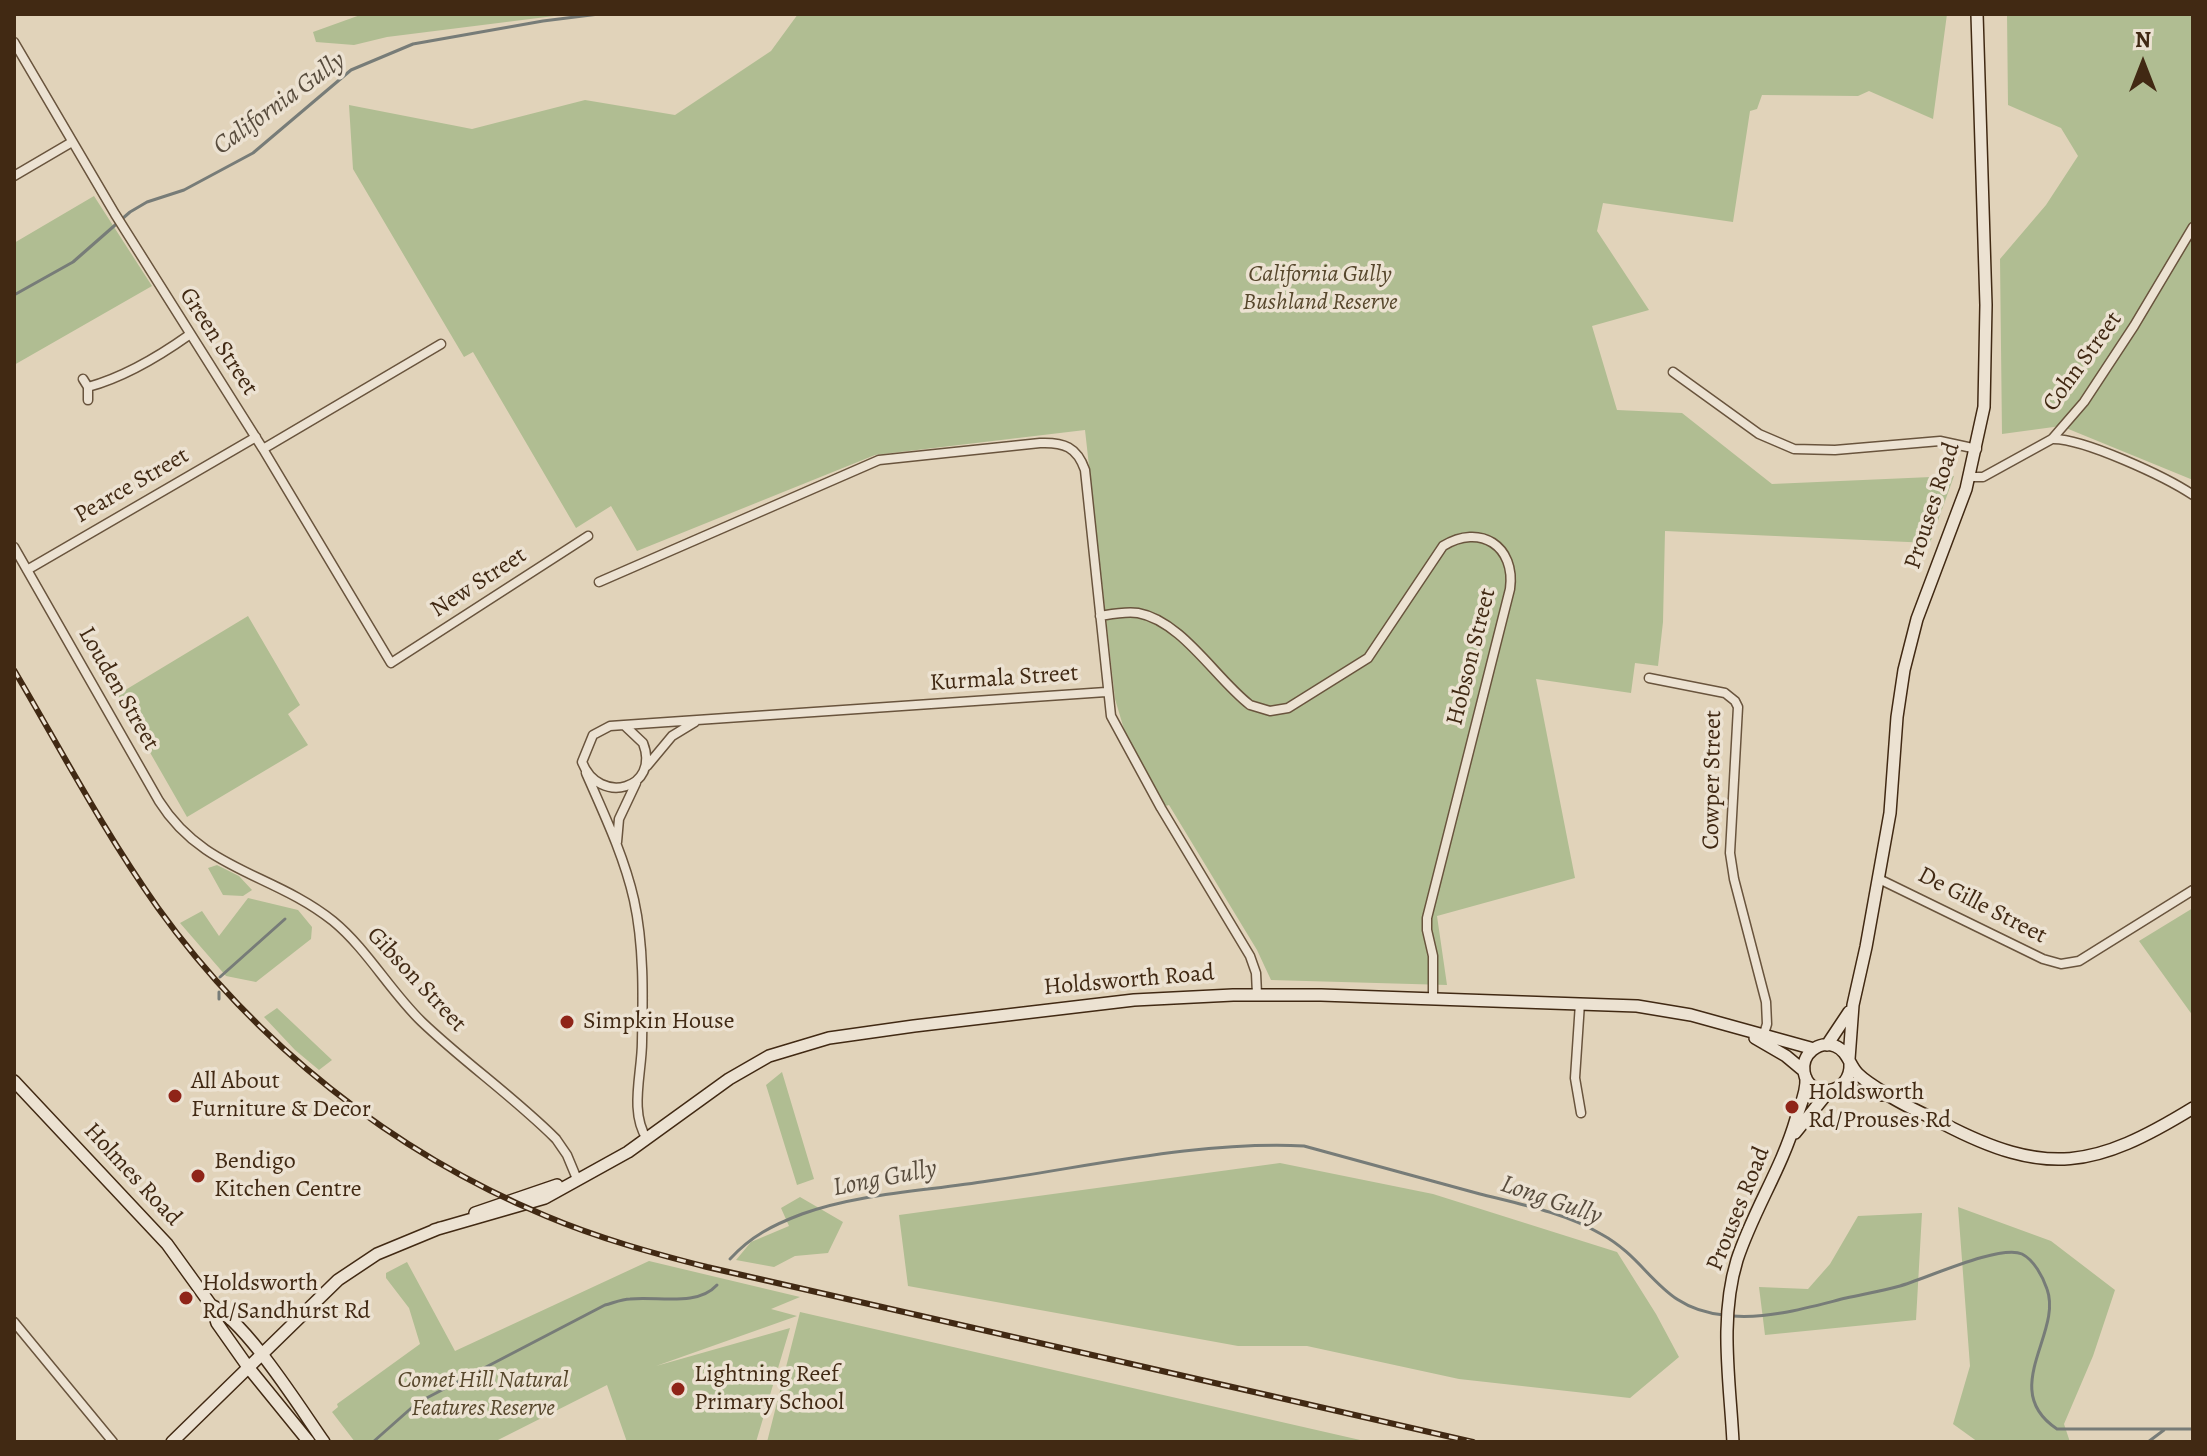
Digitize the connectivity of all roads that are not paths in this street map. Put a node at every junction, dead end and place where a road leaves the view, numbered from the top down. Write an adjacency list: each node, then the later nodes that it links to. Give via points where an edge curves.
1 (1977, 14): 13 (main road, Prouses Road, via 1987,354)
2 (14, 42): 3 (street, Green Street)
3 (72, 142): 4 (street); 6 (street, Green Street)
4 (14, 176)
5 (2193, 227): 11 (street, Cohn Street, via 2093,389)
6 (189, 335): 9 (street, via 111,380 86,383); 10 (street, Green Street)
7 (441, 344): 12 (street)
8 (1673, 372): 13 (street, via 1759,434 1794,449 1940,441)
9 (88, 400)
10 (256, 437): 12 (street, Green Street); 18 (street, Pearce Street)
11 (2052, 439): 14 (street, Cohn Street, via 1983,477); 15 (street, via 2075,442)
12 (263, 449): 21 (street, Green Street)
13 (1977, 449): 14 (main road, Prouses Road)
14 (1969, 477): 30 (main road, Prouses Road, via 1906,660)
15 (2193, 495)
16 (588, 536): 21 (street, New Street)
17 (14, 547): 18 (street, Louden Street)
18 (27, 570): 28 (street, Louden Street, via 159,801)
19 (599, 582): 20 (street, via 879,460 1052,443 1077,452 1085,470)
20 (1100, 616): 23 (street); 33 (street, Hobson Street, via 1133,612 1159,621 1250,705 1282,710 1368,658 1443,546 1474,537 1501,549 1509,563 1510,589 1427,918)
21 (391, 663)
22 (1649, 678): 36 (street, Cowper Street, via 1725,693 1738,707 1730,853 1766,1002)
23 (1106, 692): 24 (street, Kurmala Street); 32 (street, Kurmala Street, via 1121,738 1250,956)
24 (708, 719): 25 (street, Kurmala Street); 27 (street, Kurmala Street, via 680,729)
25 (624, 725): 26 (street, via 593,735 582,762); 27 (street, via 647,753)
26 (586, 773): 27 (street, via 617,788 631,785); 29 (street)
27 (642, 774): 29 (street, Kurmala Street, via 619,819)
28 (195, 844): 48 (street, Gibson Street, via 332,921 420,1020 556,1139)
29 (617, 846): 47 (street, via 638,929 638,1111)
30 (1879, 879): 31 (street, De Gille Street, via 2061,964 2079,961); 35 (main road, Prouses Road)
31 (2193, 890)
32 (1257, 994): 33 (main road, Holdsworth Road); 47 (main road, Holdsworth Road, via 1091,1004 813,1041 755,1063)
33 (1433, 999): 34 (main road, Holdsworth Road)
34 (1580, 1003): 36 (main road, Holdsworth Road, via 1659,1009); 45 (street, via 1575,1078)
35 (1853, 1005): 37 (main road, Prouses Road); 39 (main road, Prouses Road)
36 (1763, 1038): 38 (main road, Holdsworth Road); 40 (main road, Holdsworth Road)
37 (1827, 1045): 38 (main road); 39 (main road, via 1840,1049)
38 (1814, 1049): 40 (main road, via 1806,1059)
39 (1849, 1061): 42 (main road, via 1848,1078); 43 (main road, via 1856,1073)
40 (1805, 1074): 42 (main road, via 1815,1088); 46 (main road, Prouses Road, via 1805,1095)
41 (14, 1081): 49 (main road, Holmes Road, via 153,1227)
42 (1833, 1090): 43 (main road); 46 (main road, Prouses Road)
43 (1890, 1097): 44 (main road, via 1992,1147 2056,1159 2123,1147)
44 (2193, 1108)
45 (1581, 1113)
46 (1792, 1137): 57 (main road, Prouses Road, via 1742,1246 1727,1308)
47 (647, 1139): 48 (main road, Holdsworth Road)
48 (577, 1179): 51 (main road, Holdsworth Road, via 391,1247 353,1269)
49 (211, 1305): 51 (main road, Holmes Road, via 223,1310); 52 (main road, Holmes Road, via 217,1323)
50 (14, 1322): 53 (street)
51 (260, 1354): 52 (main road, Holdsworth Road); 56 (main road, Holmes Road)
52 (248, 1367): 54 (main road, Holdsworth Road); 55 (main road, Holmes Road)
53 (113, 1442)
54 (172, 1442)
55 (309, 1442)
56 (324, 1442)
57 (1733, 1442)

